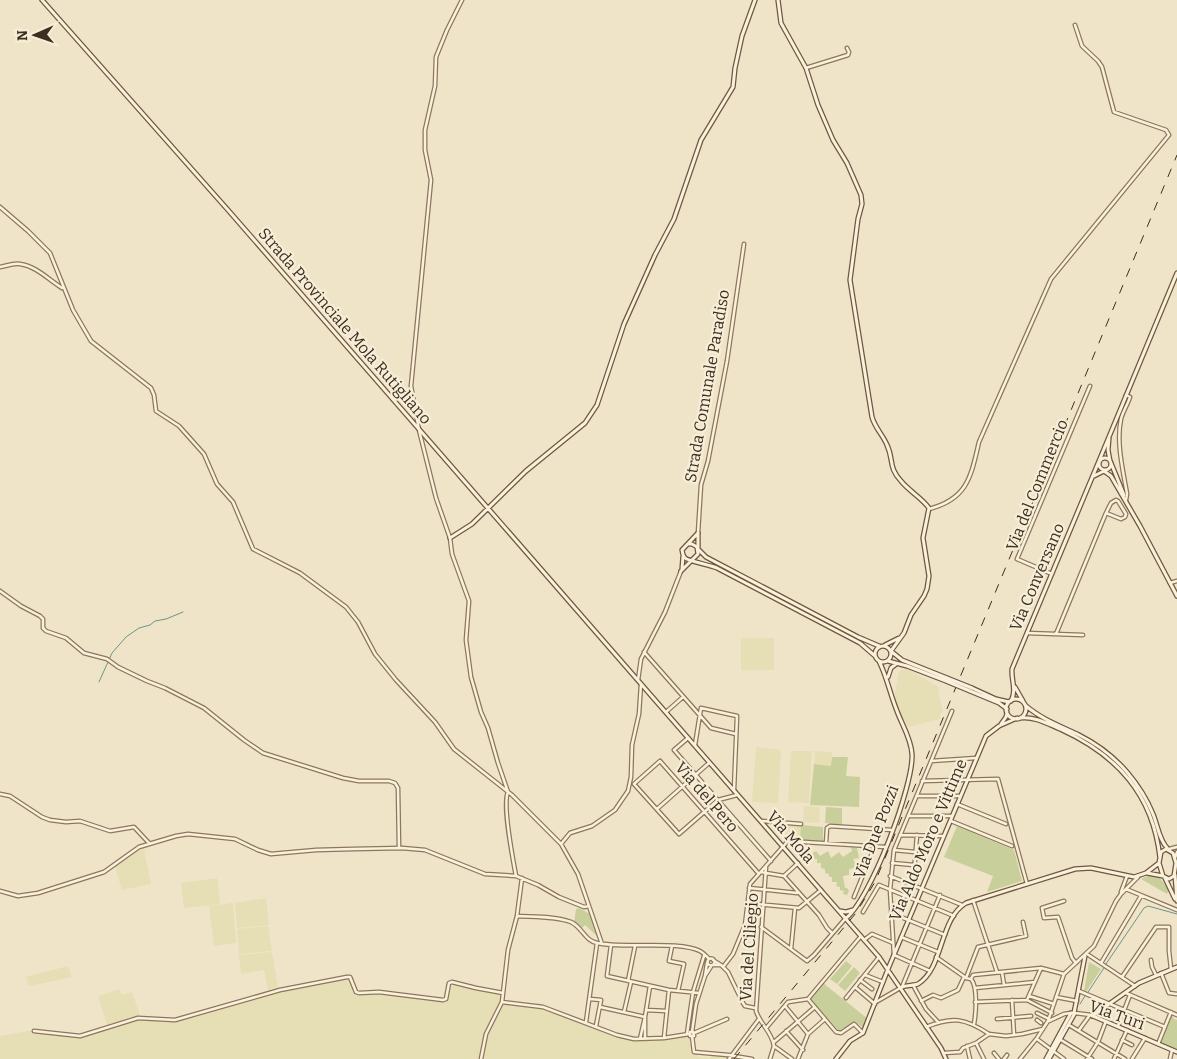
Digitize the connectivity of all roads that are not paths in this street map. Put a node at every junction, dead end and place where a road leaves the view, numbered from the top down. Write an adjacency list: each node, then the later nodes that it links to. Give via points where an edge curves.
1 (42, 0): 15 (street, Strada Provinciale Mola Rutigliano)
2 (462, 0): 15 (street, via 438,51 435,86 424,130 431,180 411,380)
3 (755, 0): 22 (street, via 742,36 733,87 701,140 674,219 654,255 624,324 597,405 585,423 526,471)
4 (778, 0): 7 (street, via 781,23)
5 (1075, 25): 23 (street, via 1082,46 1102,67 1114,112 1166,130 1169,135 1051,279 979,442 962,491 952,500)
6 (847, 48): 7 (street, via 849,54 846,56)
7 (806, 68): 23 (street, via 818,105 862,195 850,280 872,417 887,443 894,472)
8 (0, 207): 12 (street, via 50,253)
9 (744, 244): 25 (street, Strada Comunale Paradiso, via 727,361 701,485)
10 (0, 267): 12 (street, via 24,265)
11 (1177, 273): 14 (street, Via Conversano)
12 (64, 288): 77 (street, via 91,341 151,388 156,411 179,426 204,454 217,484 234,502 253,549 300,573 346,607 375,654 435,722 454,749)
13 (1090, 386): 32 (street, Via del Commercio, via 1017,559)
14 (1126, 395): 16 (street, Via Conversano); 21 (street, via 1130,396 1121,421 1120,442)
15 (419, 430): 22 (street, Strada Provinciale Mola Rutigliano); 26 (street)
16 (1111, 432): 17 (street, Via Conversano); 18 (street, via 1108,448)
17 (1099, 461): 18 (street, via 1106,458); 19 (street, via 1098,466); 20 (street, Via Conversano)
18 (1111, 462): 19 (street, via 1110,468); 21 (street)
19 (1104, 470): 20 (street); 21 (street)
20 (1090, 480): 32 (street, Via Conversano)
21 (1126, 500): 34 (street)
22 (488, 508): 26 (street); 49 (street, Strada Provinciale Mola Rutigliano)
23 (930, 509): 40 (street, via 923,538 929,576 927,589)
24 (1106, 513): 24 (street, via 1116,500 1126,514 1121,518); 38 (street)
25 (698, 533): 27 (street); 28 (street, Strada Comunale Paradiso)
26 (450, 538): 77 (street, via 452,554 469,601 466,640 471,677)
27 (687, 544): 28 (street); 29 (street, via 682,550)
28 (698, 549): 30 (street); 42 (street, via 706,558)
29 (683, 555): 30 (street); 31 (street)
30 (692, 560): 31 (street); 45 (street, via 712,566 816,619 860,643)
31 (681, 571): 43 (street, via 670,602)
32 (1052, 574): 37 (street, Via Conversano)
33 (1177, 581): 34 (street)
34 (1170, 583): 36 (street)
35 (0, 592): 104 (street, via 40,616 46,631 66,638 84,653 106,658 118,667 204,708 263,754 343,778 395,783 398,788)
36 (1177, 596)
37 (1027, 633): 38 (street); 55 (street, Via Conversano, via 1012,669)
38 (1056, 634): 39 (street)
39 (1083, 635)
40 (902, 636): 41 (street); 44 (street)
41 (886, 645): 42 (street); 44 (street)
42 (879, 646): 45 (street)
43 (644, 652): 52 (street); 57 (street)
44 (892, 652): 47 (street); 51 (street, via 902,660)
45 (875, 656): 46 (street)
46 (879, 660): 47 (street); 50 (street, Via Due Pozzi)
47 (887, 661): 48 (street); 50 (street, Via Due Pozzi)
48 (897, 664): 51 (street); 53 (street, via 889,671)
49 (628, 670): 52 (street, Via Mola)
50 (887, 676): 53 (street, Via Due Pozzi)
51 (947, 679): 56 (street, bridge)
52 (638, 680): 54 (street, Via Mola)
53 (888, 680): 92 (street, Via Due Pozzi, via 912,756 905,796)
54 (641, 684): 62 (street, Via Mola); 98 (street, via 628,791 615,810 595,825 570,834)
55 (1013, 684): 58 (street, Via Conversano); 59 (street)
56 (971, 689): 58 (street); 60 (street)
57 (683, 697): 62 (street); 63 (street)
58 (1010, 701): 59 (street, via 1019,700); 60 (street)
59 (1024, 704): 64 (street, via 1025,712); 105 (street, via 1042,717 1097,745 1120,765 1145,798)
60 (1007, 710): 64 (street); 65 (street, Via Aldo Moro e Vittime)
61 (952, 711): 70 (street)
62 (666, 712): 67 (street, Via Mola)
63 (700, 717): 66 (street, via 711,728); 66 (street, via 701,708 737,716); 68 (street)
64 (1018, 718): 65 (street, Via Aldo Moro e Vittime); 109 (street, via 1027,717 1071,734 1116,765 1136,788 1146,807)
65 (999, 726): 69 (street, Via Aldo Moro e Vittime, via 986,736)
66 (736, 734): 76 (street)
67 (688, 738): 68 (street, Via Mola); 72 (street, via 674,750)
68 (695, 745): 71 (street, Via Mola)
69 (976, 758): 70 (street); 73 (street, Via Aldo Moro e Vittime)
70 (931, 761): 74 (street)
71 (709, 763): 72 (street); 76 (street, Via Mola)
72 (696, 774): 75 (street); 82 (street)
73 (967, 780): 74 (street); 81 (street, Via Aldo Moro e Vittime); 129 (street, via 998,779)
74 (922, 781): 80 (street)
75 (682, 786): 84 (street); 84 (street, Via del Pero, via 660,761 634,784); 85 (street, Via del Pero)
76 (734, 791): 79 (street, Via Mola)
77 (508, 792): 98 (street); 121 (street, via 506,816)
78 (0, 794): 96 (street, via 10,796 50,820 80,821 110,831 134,827)
79 (738, 795): 82 (street); 88 (street, Via Mola)
80 (916, 796): 81 (street); 86 (street)
81 (960, 796): 83 (street, Via Aldo Moro e Vittime)
82 (718, 800): 85 (street); 111 (street)
83 (957, 804): 87 (street, Via Aldo Moro e Vittime); 91 (street)
84 (657, 809): 85 (street, via 679,834)
85 (705, 811): 118 (street, Via del Pero)
86 (908, 816): 87 (street); 93 (street)
87 (952, 816): 89 (street, Via Aldo Moro e Vittime)
88 (761, 821): 90 (street); 99 (street, Via Mola)
89 (949, 821): 95 (street, Via Aldo Moro e Vittime); 101 (street)
90 (801, 824)
91 (1006, 824)
92 (892, 830): 97 (street, via 830,826); 102 (street, Via Due Pozzi)
93 (900, 835): 94 (street); 106 (street)
94 (916, 835): 95 (street); 107 (street)
95 (944, 836): 132 (street, Via Aldo Moro e Vittime)
96 (149, 843): 104 (street, via 188,834 235,840 271,854); 137 (street, via 136,848 100,874 25,896)
97 (826, 843): 99 (street, via 788,841); 100 (street)
98 (561, 844): 152 (street, via 576,870)
99 (784, 846): 111 (street); 112 (street, Via Mola)
100 (875, 846): 102 (street); 143 (street)
101 (1012, 846)
102 (885, 847): 155 (street, Via Due Pozzi)
103 (1177, 847): 105 (street)
104 (399, 848): 121 (street, via 428,851 489,875)
105 (1168, 849): 109 (street, via 1162,851); 110 (street)
106 (894, 850): 107 (street); 113 (street)
107 (915, 852): 115 (street)
108 (1177, 852): 110 (street)
109 (1160, 858): 114 (street)
110 (1176, 859): 117 (street)
111 (770, 861): 116 (street)
112 (798, 863): 122 (street); 135 (street, Via Mola)
113 (892, 863): 115 (street); 123 (street)
114 (1160, 863): 120 (street); 126 (street)
115 (914, 865): 128 (street)
116 (766, 866): 118 (street); 119 (street, Via del Ciliegio)
117 (1176, 871): 126 (street, via 1172,878); 148 (street)
118 (760, 873): 119 (street); 131 (street)
119 (766, 873): 122 (street); 133 (street, Via del Ciliegio)
120 (1146, 873): 125 (street); 126 (street)
121 (516, 876): 127 (street)
122 (784, 876): 138 (street)
123 (890, 876): 128 (street); 136 (street)
124 (1129, 876): 125 (street); 129 (street, via 1081,868); 130 (street); 139 (street)
125 (1138, 877): 130 (street)
126 (1164, 877): 148 (street)
127 (522, 878): 152 (street, via 558,897); 161 (street)
128 (909, 883): 132 (street); 141 (street)
129 (1027, 884): 145 (street)
130 (1129, 885): 134 (street)
131 (749, 888): 133 (street); 149 (street)
132 (922, 888): 140 (street); 144 (street, Via Aldo Moro e Vittime)
133 (764, 889): 138 (street); 150 (street, Via del Ciliegio)
134 (1126, 889): 139 (street); 142 (street)
135 (821, 890): 147 (street); 157 (street, Via Mola)
136 (890, 890): 141 (street); 158 (street, via 879,886); 159 (street)
137 (0, 891)
138 (799, 893): 147 (street)
139 (1121, 894): 185 (street)
140 (940, 895): 151 (street); 154 (street)
141 (904, 896): 144 (street); 160 (street)
142 (1142, 896): 156 (street); 194 (street)
143 (854, 897)
144 (917, 900): 154 (street); 164 (street, Via Aldo Moro e Vittime)
145 (973, 900): 151 (street); 178 (street)
146 (1064, 901): 193 (street, via 1042,908 1044,918 1058,917)
147 (807, 902): 153 (street); 168 (street)
148 (1177, 902)
149 (747, 903): 150 (street); 196 (street, via 745,925 733,954)
150 (763, 904): 153 (street); 166 (street, Via del Ciliegio)
151 (962, 905): 162 (street)
152 (589, 906): 175 (street)
153 (795, 908): 181 (street)
154 (934, 908): 162 (street); 167 (street)
155 (856, 909): 157 (street); 163 (street, Via Due Pozzi)
156 (1177, 910)
157 (839, 911): 163 (street, Via Mola)
158 (863, 912)
159 (891, 913): 160 (street); 174 (street)
160 (896, 915): 164 (street)
161 (517, 916): 173 (street, via 570,922 590,941); 228 (street, via 508,950)
162 (954, 916): 169 (street)
163 (845, 919): 168 (street); 170 (street, Via Mola)
164 (908, 920): 167 (street); 171 (street, Via Aldo Moro e Vittime)
165 (1023, 922): 178 (street, via 1026,936)
166 (761, 927): 181 (street); 249 (street, Via del Ciliegio)
167 (926, 928): 169 (street); 177 (street)
168 (832, 933): 181 (street, via 807,961)
169 (945, 935): 182 (street)
170 (861, 936): 172 (street, Via Mola); 236 (street)
171 (901, 937): 177 (street); 184 (street, Via Aldo Moro e Vittime)
172 (864, 940): 174 (street, via 872,934); 187 (street, Via Mola)
173 (597, 943): 175 (street); 235 (street)
174 (893, 943): 184 (street)
175 (602, 944): 176 (street)
176 (611, 945): 179 (street); 213 (street, via 606,976)
177 (919, 945): 182 (street); 192 (street)
178 (988, 945): 203 (street); 210 (street, via 978,947)
179 (635, 946): 180 (street); 213 (street)
180 (672, 946): 183 (street, via 695,949); 225 (street, via 669,961 684,964)
181 (791, 949)
182 (938, 952): 186 (street)
183 (704, 955): 188 (street); 227 (street)
184 (894, 955): 192 (street); 199 (street, Via Aldo Moro e Vittime)
185 (1086, 955): 193 (street); 194 (street); 226 (street)
186 (936, 957): 201 (street); 210 (street)
187 (879, 958): 199 (street, Via Mola); 206 (street)
188 (709, 959): 189 (street); 191 (street)
189 (713, 960): 195 (street); 196 (street)
190 (1151, 960): 208 (street)
191 (707, 963): 195 (street); 207 (street)
192 (912, 963): 201 (street); 221 (street)
193 (1076, 963): 205 (street)
194 (1101, 963): 209 (street)
195 (712, 965): 196 (street); 207 (street)
196 (722, 966): 249 (street, via 745,1006)
197 (1177, 967): 200 (street)
198 (1041, 968): 202 (street); 205 (street); 215 (street)
199 (888, 969): 214 (street, Via Aldo Moro e Vittime); 221 (street, Via Mola)
200 (1171, 969): 204 (street); 209 (street, via 1169,927 1156,926)
201 (930, 971): 216 (street)
202 (1002, 971): 203 (street); 217 (street)
203 (997, 972): 211 (street, via 973,975)
204 (1161, 973): 208 (street); 231 (street, via 1169,993)
205 (1064, 974): 233 (street)
206 (865, 975): 212 (street); 214 (street)
207 (705, 976): 229 (street)
208 (1156, 976): 219 (street)
209 (1122, 977): 219 (street)
210 (965, 978): 211 (street); 239 (street, via 958,990 941,998 933,995)
211 (971, 979): 222 (street)
212 (860, 980): 220 (street); 224 (street)
213 (629, 981): 218 (street); 252 (street)
214 (883, 982): 243 (street, Via Aldo Moro e Vittime)
215 (1035, 982): 217 (street); 232 (street)
216 (913, 985): 221 (street); 239 (street)
217 (1004, 985): 222 (street)
218 (650, 986): 223 (street); 250 (street)
219 (1135, 986): 230 (street)
220 (855, 987): 234 (street); 243 (street)
221 (901, 987): 243 (street); 279 (street, Via Mola)
222 (975, 988): 242 (street)
223 (668, 990): 225 (street); 253 (street)
224 (872, 990)
225 (678, 991): 227 (street)
226 (1078, 991): 240 (street); 245 (street)
227 (692, 992): 229 (street); 286 (street)
228 (503, 993): 241 (street); 282 (street, via 452,982 443,1000 379,992 359,993 347,977 280,990 172,1020 138,1018 80,1036)
229 (699, 993): 286 (street)
230 (1128, 994): 245 (street); 251 (street); 254 (street)
231 (1177, 994)
232 (1029, 996): 238 (street); 244 (street)
233 (1056, 997): 240 (street); 244 (street)
234 (846, 998)
235 (590, 999): 247 (street, via 601,1000); 270 (street)
236 (808, 999): 246 (street); 248 (street)
237 (1012, 1000): 238 (street); 242 (street); 262 (street)
238 (1027, 1000): 256 (street)
239 (921, 1001): 271 (street)
240 (1077, 1001): 257 (street)
241 (502, 1002): 270 (street, via 539,1006); 315 (street, via 486,1034)
242 (975, 1002): 273 (street)
243 (876, 1003): 285 (street, Via Aldo Moro e Vittime)
244 (1054, 1004): 256 (street)
245 (1109, 1004): 251 (street); 259 (street)
246 (785, 1006): 269 (street); 278 (street)
247 (600, 1007): 252 (street); 276 (street)
248 (815, 1007): 265 (street); 269 (street)
249 (756, 1008): 264 (street, Via del Ciliegio)
250 (646, 1010): 253 (street); 261 (street)
251 (1124, 1010): 277 (street); 280 (street)
252 (624, 1012): 261 (street)
253 (666, 1012): 290 (street)
254 (1171, 1012): 258 (street); 280 (street)
255 (1037, 1013): 268 (street)
256 (1052, 1013): 268 (street)
257 (1074, 1013): 259 (street, Via Turi); 268 (street, Via Turi); 275 (street); 306 (street)
258 (1177, 1014)
259 (1091, 1015): 272 (street, Via Turi); 284 (street)
260 (1031, 1016): 262 (street)
261 (645, 1017): 293 (street); 294 (street)
262 (1013, 1018): 266 (street); 289 (street)
263 (727, 1019): 286 (street)
264 (759, 1019): 278 (street, Via del Ciliegio); 311 (street)
265 (826, 1019): 285 (street, via 839,1033 854,1024); 287 (street)
266 (997, 1019)
267 (1037, 1020): 274 (street)
268 (1048, 1020): 274 (street)
269 (798, 1021): 283 (street); 287 (street)
270 (586, 1022): 276 (street)
271 (938, 1022): 273 (street, via 955,1020); 279 (street)
272 (1106, 1022): 277 (street, Via Turi); 298 (street)
273 (974, 1024): 288 (street)
274 (1043, 1025): 289 (street, via 1033,1032); 291 (street)
275 (1069, 1025): 284 (street); 295 (street)
276 (596, 1026): 293 (street, via 617,1035)
277 (1118, 1026): 281 (street, Via Turi)
278 (767, 1027): 297 (street, Via del Ciliegio)
279 (926, 1027): 309 (street, Via Mola)
280 (1165, 1027): 300 (street)
281 (1127, 1030): 292 (street, Via Turi); 296 (street)
282 (34, 1031)
283 (786, 1031): 297 (street); 304 (street)
284 (1079, 1031): 298 (street)
285 (863, 1033): 321 (street, via 850,1041)
286 (691, 1034): 290 (street); 311 (street, via 694,1052)
287 (808, 1034): 304 (street)
288 (989, 1034): 289 (street); 299 (street)
289 (1014, 1035)
290 (664, 1038): 294 (street)
291 (1037, 1038): 306 (street); 327 (street)
292 (1145, 1038): 300 (street, Via Turi); 332 (street)
293 (640, 1039): 294 (street)
294 (645, 1039)
295 (1061, 1040): 306 (street); 314 (street)
296 (1122, 1040): 301 (street); 310 (street)
297 (774, 1042): 302 (street)
298 (1098, 1042): 310 (street); 314 (street)
299 (976, 1043): 303 (street); 324 (street)
300 (1158, 1044): 305 (street, Via Turi)
301 (1132, 1045)
302 (774, 1046): 318 (street); 319 (street)
303 (967, 1046): 309 (street, via 960,1052); 323 (street)
304 (803, 1050): 320 (street)
305 (1172, 1050): 307 (street, Via Turi); 333 (street)
306 (1052, 1051): 328 (street); 329 (street)
307 (1177, 1052)
308 (994, 1053): 325 (street)
309 (944, 1054): 322 (street, Via Mola)
310 (1116, 1054): 330 (street); 331 (street)
311 (732, 1055): 313 (street); 316 (street)
312 (1008, 1056): 326 (street)
313 (747, 1058): 317 (street)
314 (1089, 1058)
315 (481, 1059)
316 (729, 1059)
317 (752, 1059)
318 (770, 1059)
319 (792, 1059)
320 (798, 1059)
321 (836, 1059)
322 (946, 1059)
323 (970, 1059)
324 (984, 1059)
325 (999, 1059)
326 (1004, 1059)
327 (1020, 1059)
328 (1048, 1059)
329 (1064, 1059)
330 (1114, 1059)
331 (1125, 1059)
332 (1132, 1059)
333 (1170, 1059)

